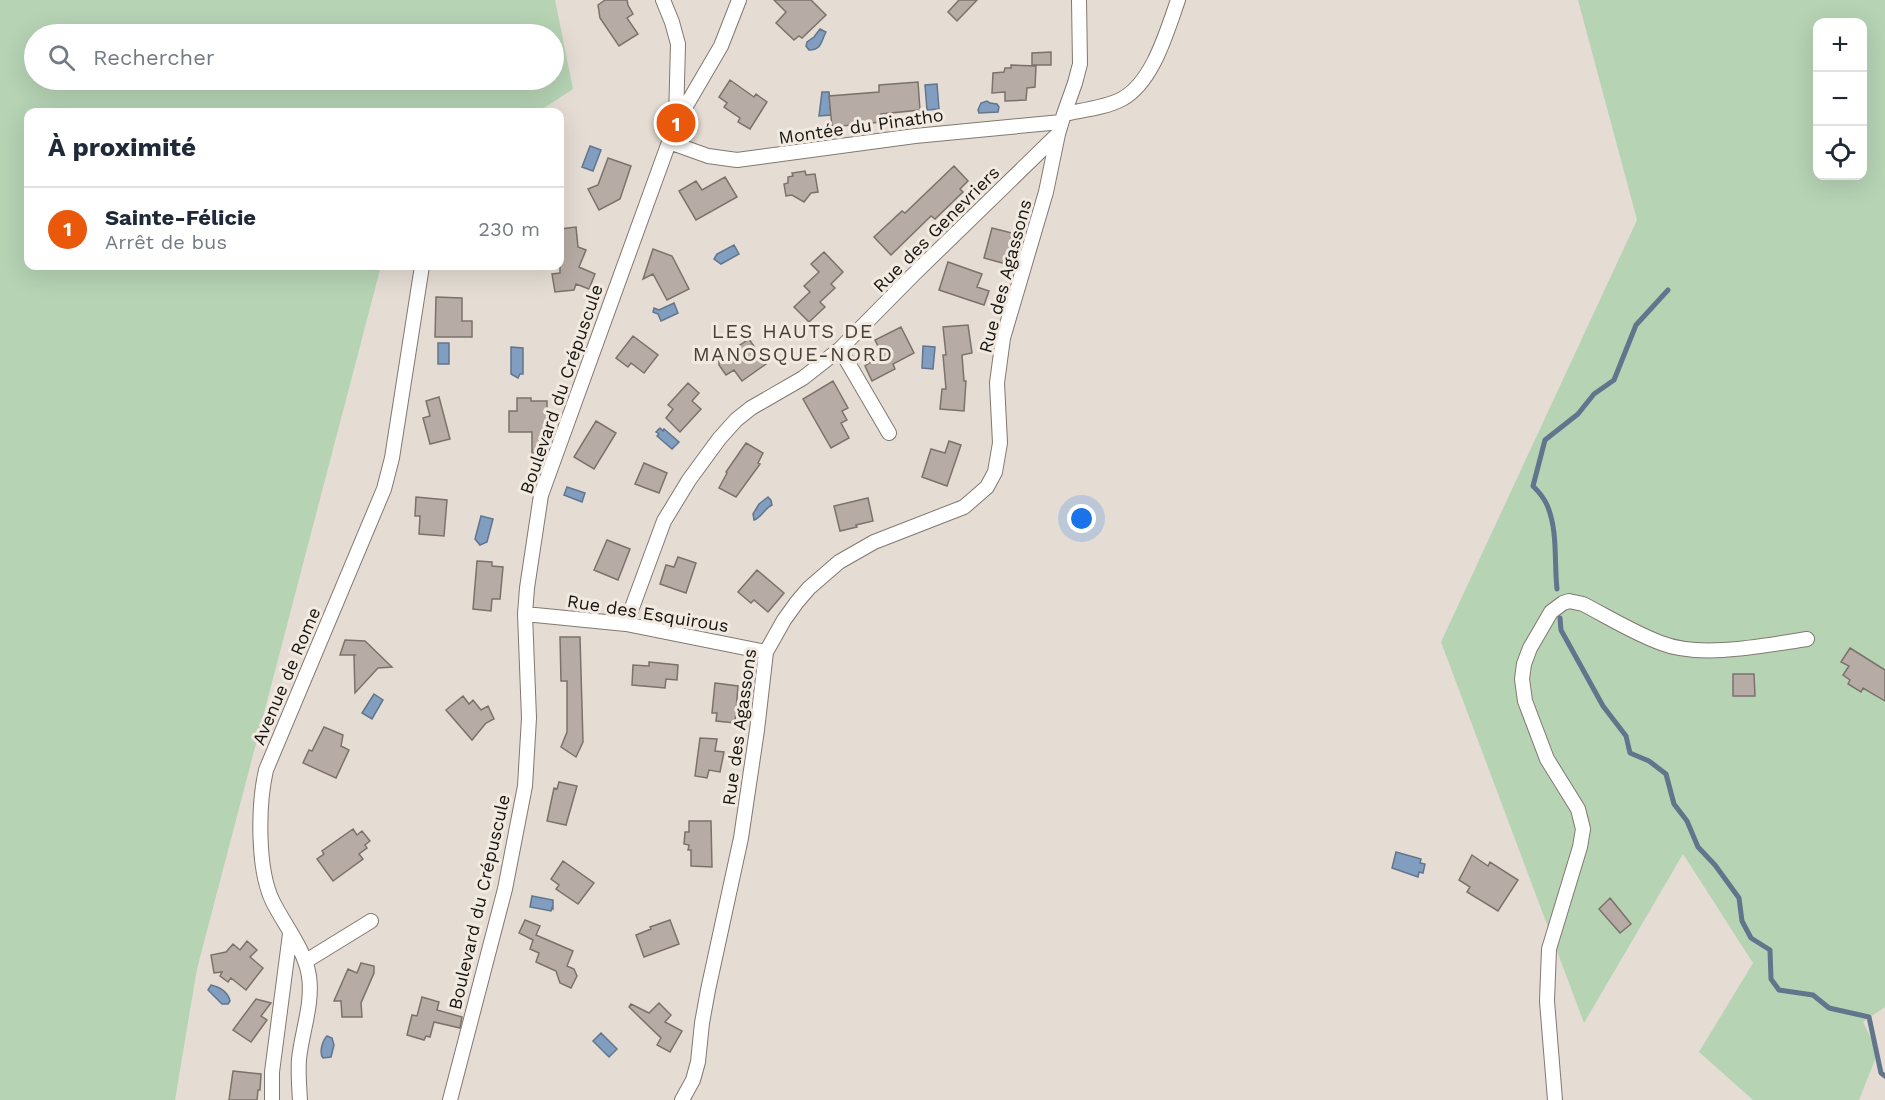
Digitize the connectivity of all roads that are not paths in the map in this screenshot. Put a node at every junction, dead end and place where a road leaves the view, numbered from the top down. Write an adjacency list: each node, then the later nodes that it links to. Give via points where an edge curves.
1 (663, 0): 5 (street, via 678,44)
2 (739, 0): 5 (street, via 721,46)
3 (1079, 0): 6 (street, Rue des Agassons, via 1080,64)
4 (1178, 0): 6 (street, Montée du Pinatho, via 1152,64 1133,91)
5 (676, 123): 7 (street, Boulevard du Crépuscule)
6 (1061, 123): 7 (street, Montée du Pinatho, via 915,136 737,160 708,156); 9 (street, Rue des Genevriers); 14 (street, Rue des Agassons, via 1046,192 1003,338 997,383 999,459 991,480 964,507 874,542 839,562 797,602)
7 (669, 142): 11 (street, Boulevard du Crépuscule, via 546,479)
8 (421, 270): 16 (street, Avenue de Rome, via 384,489 262,786 265,876)
9 (840, 349): 10 (street); 12 (street, Rue des Genevriers, via 803,378 751,408 719,439 664,521)
10 (889, 433)
11 (525, 614): 12 (street, Rue des Esquirous); 20 (street, Boulevard du Crépuscule, via 529,718 525,786 504,889)
12 (626, 624): 14 (street, Rue des Esquirous)
13 (1807, 639): 22 (street, via 1738,649 1682,648 1661,643 1569,601 1551,612 1530,648 1522,679 1525,701 1547,759 1578,809 1583,829 1550,949 1547,1001)
14 (766, 652): 21 (street, Rue des Agassons, via 741,838 708,990 698,1062)
15 (371, 921): 17 (street)
16 (290, 934): 17 (street, Avenue de Rome); 18 (street, via 272,1072)
17 (306, 961): 19 (street, Avenue de Rome, via 310,984 299,1059)
18 (272, 1100)
19 (300, 1100)
20 (450, 1100)
21 (682, 1100)
22 (1555, 1100)

